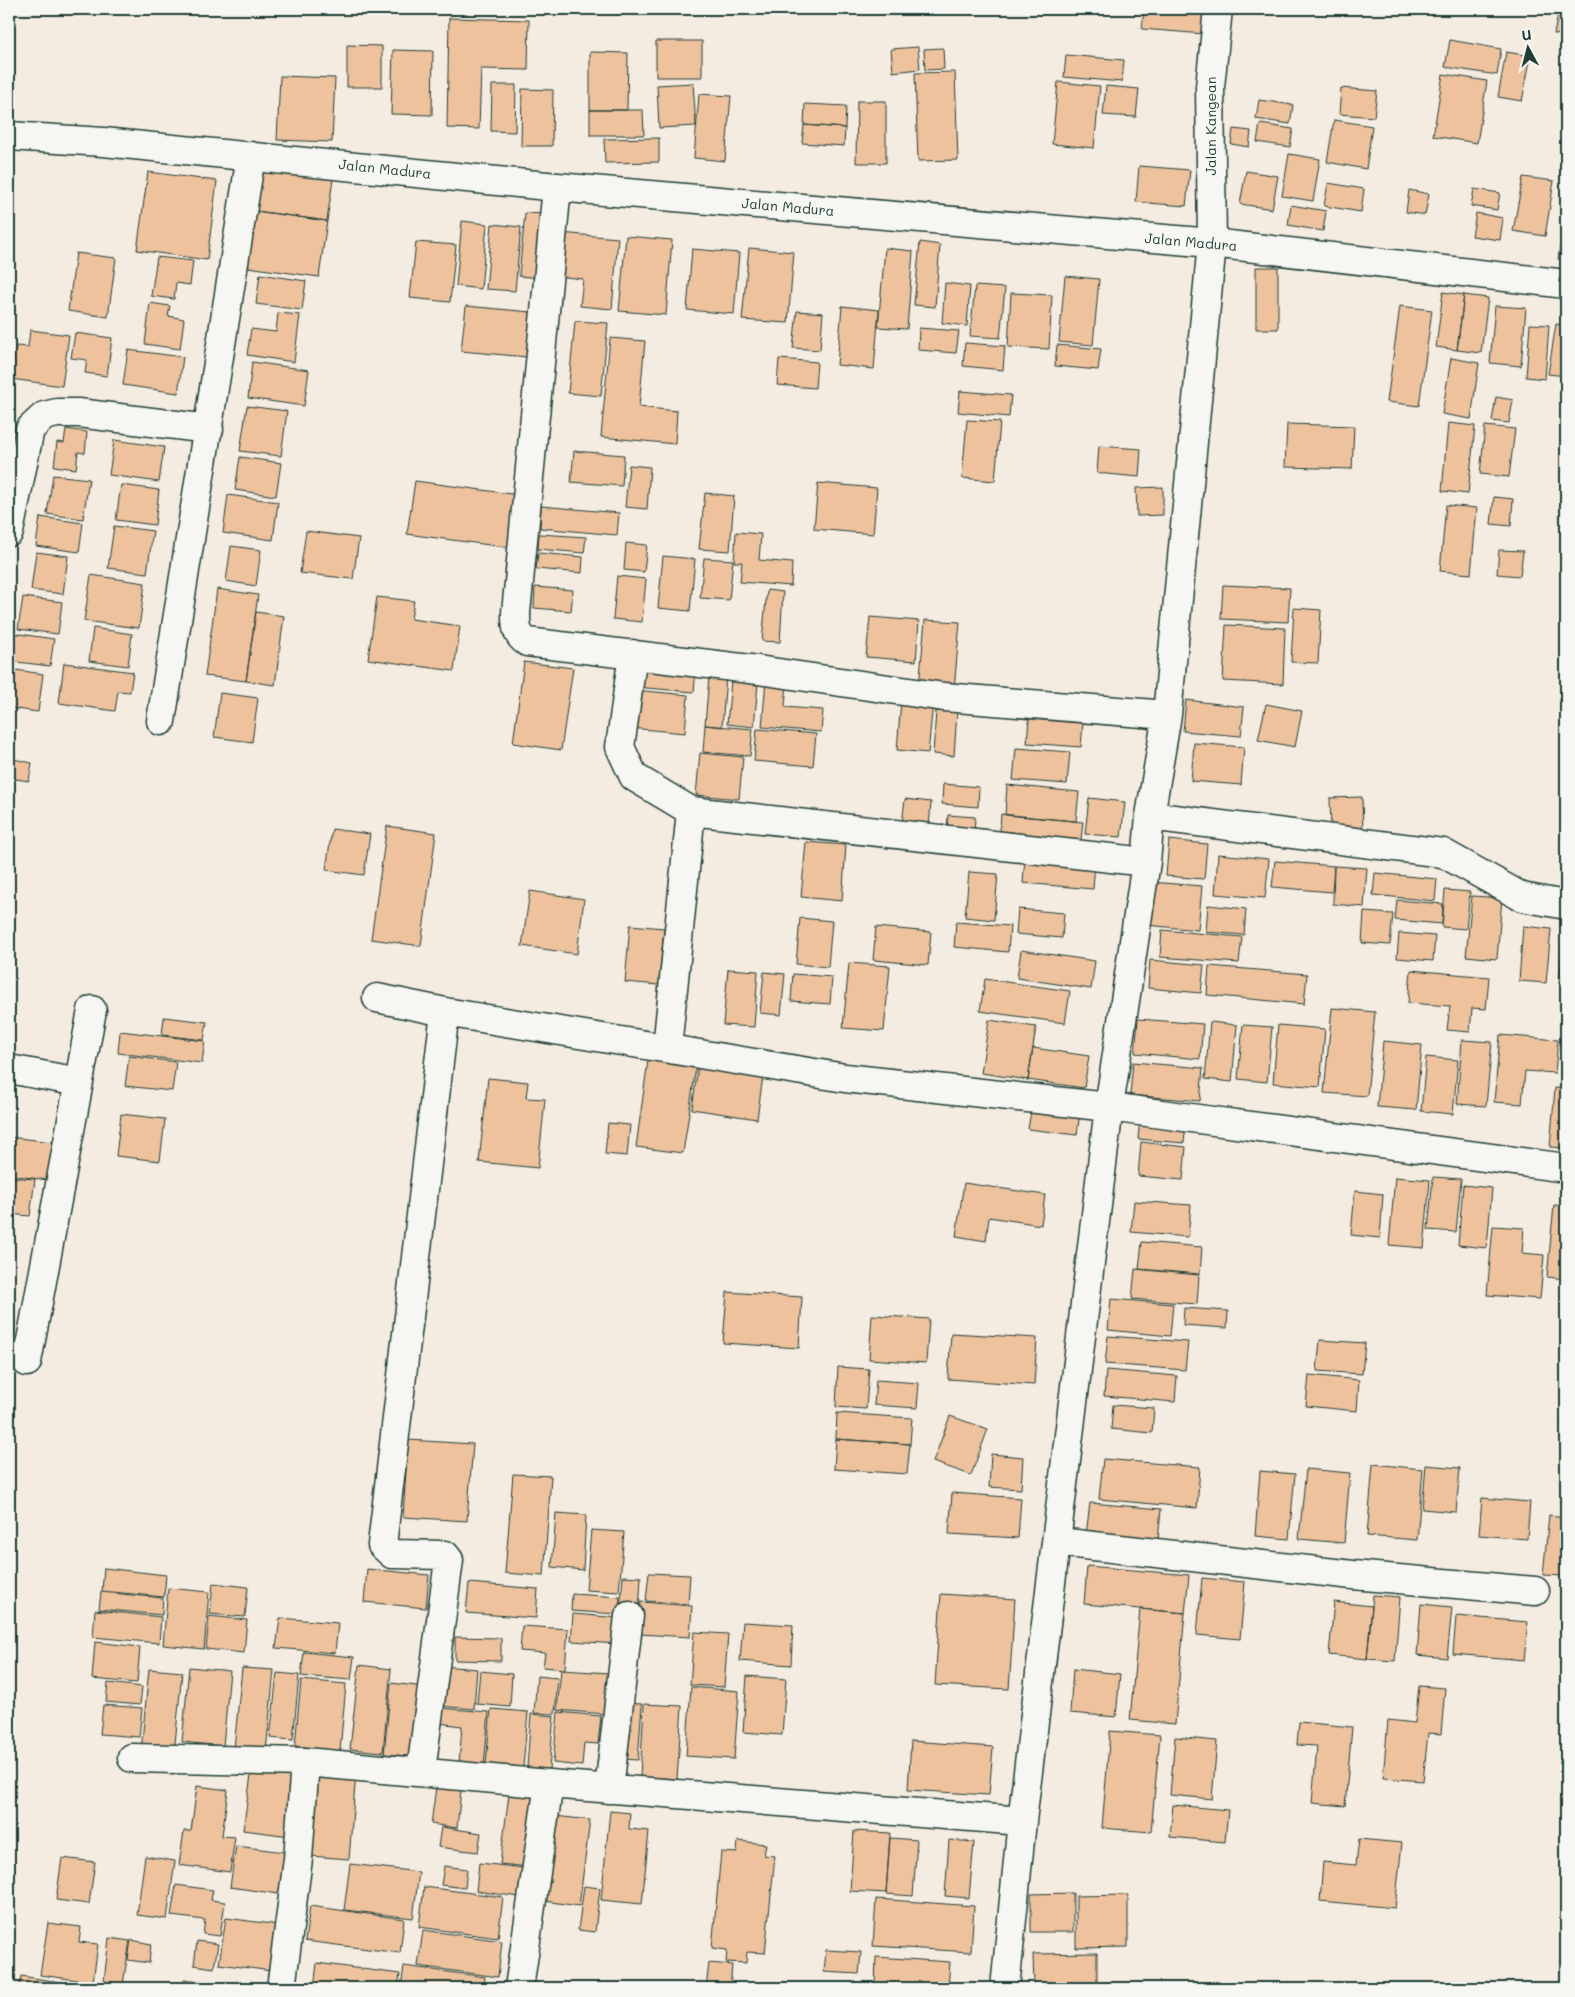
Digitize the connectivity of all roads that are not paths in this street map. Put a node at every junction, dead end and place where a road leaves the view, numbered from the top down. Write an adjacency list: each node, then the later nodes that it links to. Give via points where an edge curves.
1 (1218, 9): 5 (street, Jalan Kangean, via 1210,87)
2 (9, 136): 3 (street, Jalan Madura)
3 (251, 156): 4 (street, Jalan Madura); 7 (street)
4 (556, 187): 5 (street, Jalan Madura); 9 (street, via 516,628 527,642)
5 (1212, 243): 6 (street, Jalan Madura); 10 (street, Jalan Kangean)
6 (1566, 284)
7 (209, 429): 8 (street, via 78,414 44,416 30,429); 11 (street)
8 (9, 532)
9 (633, 654): 10 (street, via 944,697); 12 (street, via 620,747 634,777)
10 (1167, 715): 13 (street, Jalan Kangean)
11 (162, 721)
12 (691, 811): 14 (street); 19 (street)
13 (1150, 816): 14 (street, Jalan Kangean); 15 (street, via 1443,853 1522,898)
14 (1146, 862): 22 (street, Jalan Kangean)
15 (1566, 905)
16 (377, 998): 18 (street)
17 (92, 1010): 21 (street)
18 (445, 1012): 19 (street); 30 (street, via 382,1544 392,1554 445,1555 449,1560)
19 (667, 1048): 22 (street, via 845,1078)
20 (9, 1069): 21 (street)
21 (79, 1082): 24 (street)
22 (1109, 1107): 23 (street); 25 (street, Jalan Kangean)
23 (1566, 1168)
24 (27, 1362)
25 (1058, 1542): 26 (street, via 1353,1575); 33 (street, Jalan Kangean)
26 (1535, 1591)
27 (629, 1616): 32 (street)
28 (132, 1758): 29 (street)
29 (305, 1762): 30 (street); 34 (street, via 298,1859)
30 (421, 1771): 31 (street)
31 (549, 1784): 32 (street); 35 (street)
32 (609, 1789): 33 (street)
33 (1022, 1821): 36 (street, Jalan Kangean)
34 (281, 1988)
35 (519, 1988)
36 (1004, 1988)

